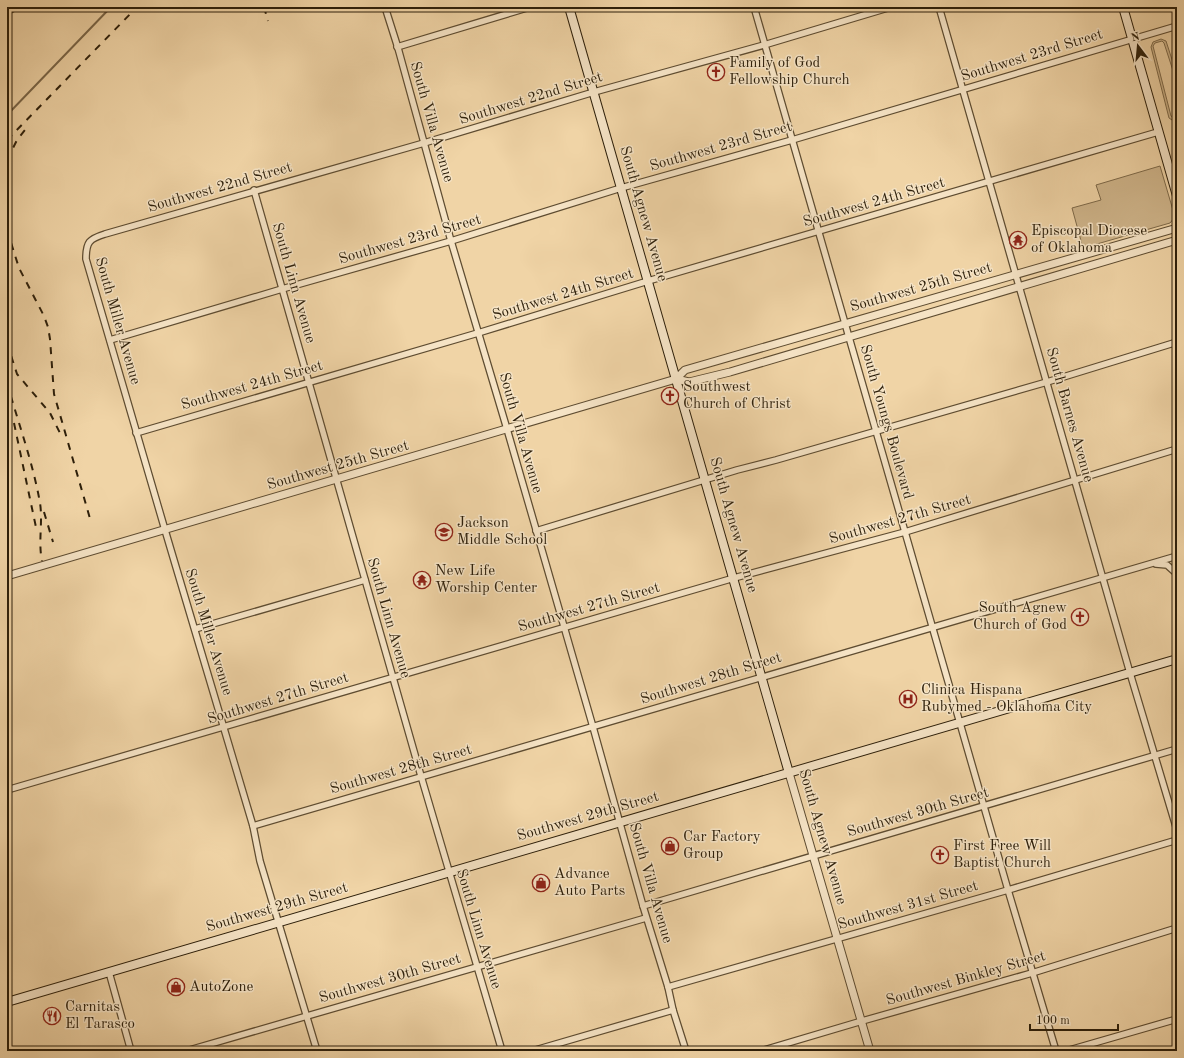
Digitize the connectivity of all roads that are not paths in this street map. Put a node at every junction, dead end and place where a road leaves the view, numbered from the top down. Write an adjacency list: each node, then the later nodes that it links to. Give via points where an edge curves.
1 (14, 7): 9 (street)
2 (385, 7): 13 (street, South Villa Avenue)
3 (530, 7): 13 (street)
4 (569, 7): 15 (main road, South Agnew Avenue)
5 (754, 7): 12 (street, South Youngs Boulevard)
6 (891, 7): 12 (street, Southwest 22nd Street)
7 (939, 7): 14 (street, South Barnes Avenue)
8 (1123, 7): 11 (main road)
9 (7, 11)
10 (1177, 26): 11 (street, Southwest 23rd Street)
11 (1132, 39): 14 (street, Southwest 23rd Street); 16 (main road)
12 (764, 45): 15 (street, Southwest 22nd Street); 17 (street, South Youngs Boulevard)
13 (397, 47): 18 (street, South Villa Avenue)
14 (962, 90): 17 (street, Southwest 23rd Street); 19 (street, South Barnes Avenue)
15 (594, 92): 18 (street, Southwest 22nd Street); 20 (main road, South Agnew Avenue)
16 (1158, 132): 19 (street, Southwest 24th Street); 22 (main road)
17 (792, 140): 20 (street, Southwest 23rd Street); 24 (street, South Youngs Boulevard)
18 (424, 143): 21 (street, Southwest 22nd Street); 26 (street, South Villa Avenue)
19 (988, 182): 24 (street, Southwest 24th Street); 28 (street, South Barnes Avenue)
20 (621, 188): 26 (street, Southwest 23rd Street); 29 (main road, South Agnew Avenue)
21 (254, 190): 27 (street, Southwest 22nd Street, via 104,234); 31 (street, South Linn Avenue)
22 (1177, 196)
23 (1177, 228): 28 (street, Southwest 25th Street)
24 (818, 232): 29 (street, Southwest 24th Street); 32 (street, South Youngs Boulevard)
25 (1177, 240): 30 (street, Southwest 25th Street)
26 (451, 241): 31 (street, Southwest 23rd Street); 33 (street, South Villa Avenue)
27 (88, 243): 35 (street, South Miller Avenue, via 86,259)
28 (1015, 274): 30 (street, South Barnes Avenue); 32 (street, Southwest 25th Street)
29 (648, 281): 33 (street, Southwest 24th Street); 37 (main road, South Agnew Avenue)
30 (1019, 286): 34 (street, Southwest 25th Street); 39 (street, South Barnes Avenue)
31 (282, 289): 35 (street, Southwest 23rd Street); 38 (street, South Linn Avenue)
32 (845, 323): 34 (street, South Youngs Boulevard); 37 (street, Southwest 25th Street, via 684,370)
33 (478, 333): 38 (street, Southwest 24th Street); 40 (street, South Villa Avenue)
34 (849, 336): 37 (street, Southwest 25th Street, via 730,372 689,382); 41 (street, South Youngs Boulevard)
35 (110, 340): 42 (street, South Miller Avenue)
36 (1177, 342): 39 (street)
37 (676, 380): 40 (street, Southwest 25th Street); 45 (main road, South Agnew Avenue)
38 (309, 382): 42 (street, Southwest 24th Street); 44 (street, South Linn Avenue)
39 (1047, 382): 41 (street); 46 (street, South Barnes Avenue)
40 (507, 429): 44 (street, Southwest 25th Street); 48 (street, South Villa Avenue)
41 (876, 431): 45 (street); 49 (street, South Youngs Boulevard)
42 (136, 433): 47 (street, South Miller Avenue)
43 (1177, 449): 46 (street, Southwest 27th Street)
44 (336, 480): 47 (street, Southwest 25th Street); 56 (street, South Linn Avenue)
45 (705, 480): 48 (street); 54 (main road, South Agnew Avenue)
46 (1075, 480): 49 (street, Southwest 27th Street); 55 (street, South Barnes Avenue)
47 (164, 530): 53 (street, Southwest 25th Street); 58 (street, South Miller Avenue)
48 (536, 531): 59 (street, South Villa Avenue)
49 (905, 532): 54 (street, Southwest 27th Street); 57 (street, South Youngs Boulevard)
50 (1177, 556): 51 (street, Southwest 28th Street)
51 (1154, 563): 52 (street, via 1167,565); 55 (street, Southwest 28th Street)
52 (1177, 574)
53 (7, 576)
54 (734, 578): 59 (street, Southwest 27th Street); 62 (main road, South Agnew Avenue)
55 (1103, 578): 57 (street, Southwest 28th Street); 61 (street, South Barnes Avenue)
56 (365, 580): 58 (street); 63 (street, South Linn Avenue)
57 (932, 627): 62 (street, Southwest 28th Street); 64 (street, South Youngs Boulevard)
58 (195, 629): 66 (street, South Miller Avenue)
59 (564, 629): 63 (street, Southwest 27th Street); 65 (street, South Villa Avenue)
60 (1177, 659): 61 (main road, Southwest 29th Street)
61 (1130, 673): 64 (main road, Southwest 29th Street); 68 (street, South Barnes Avenue)
62 (762, 676): 65 (street, Southwest 28th Street); 69 (main road, South Agnew Avenue)
63 (393, 677): 66 (street, Southwest 27th Street); 70 (street, South Linn Avenue)
64 (960, 723): 69 (main road, Southwest 29th Street); 72 (street, South Youngs Boulevard)
65 (593, 727): 70 (street, Southwest 28th Street); 73 (street, South Villa Avenue)
66 (224, 728): 71 (street, Southwest 27th Street); 74 (street, South Miller Avenue)
67 (1177, 749): 68 (street, Southwest 30th Street)
68 (1155, 756): 72 (street, Southwest 30th Street); 75 (street, South Barnes Avenue)
69 (789, 773): 73 (main road, Southwest 29th Street); 77 (street, South Agnew Avenue)
70 (421, 776): 74 (street, Southwest 28th Street); 78 (street, South Linn Avenue)
71 (7, 790)
72 (984, 807): 77 (street, Southwest 30th Street); 79 (street, South Youngs Boulevard)
73 (620, 822): 78 (main road, Southwest 29th Street); 80 (street, South Villa Avenue)
74 (253, 826): 82 (street, South Miller Avenue, via 260,861)
75 (1177, 830)
76 (1177, 840): 79 (street, Southwest 31st Street)
77 (814, 856): 80 (street, Southwest 30th Street); 84 (street, South Agnew Avenue)
78 (449, 872): 82 (main road, Southwest 29th Street); 85 (street, South Linn Avenue)
79 (1008, 890): 84 (street, Southwest 31st Street); 87 (street, South Youngs Boulevard)
80 (643, 906): 81 (street, South Villa Avenue)
81 (646, 918): 85 (street, Southwest 30th Street); 88 (street, South Villa Avenue)
82 (279, 922): 86 (main road, Southwest 29th Street); 91 (street, South Miller Avenue)
83 (1177, 928): 87 (street, Southwest Binkley Street)
84 (838, 939): 88 (street, Southwest 31st Street); 93 (street, South Agnew Avenue)
85 (477, 966): 91 (street, Southwest 30th Street); 97 (street, South Linn Avenue)
86 (109, 972): 89 (main road, Southwest 29th Street); 94 (street)
87 (1032, 973): 93 (street, Southwest Binkley Street); 102 (street, South Youngs Boulevard)
88 (668, 987): 90 (street, South Villa Avenue)
89 (7, 1002)
90 (673, 1010): 98 (street); 99 (street, South Villa Avenue)
91 (306, 1016): 95 (street, Southwest 30th Street); 96 (street, South Miller Avenue)
92 (1177, 1019): 103 (street)
93 (862, 1021): 100 (street, Southwest Binkley Street); 101 (street, South Agnew Avenue)
94 (132, 1051)
95 (186, 1051)
96 (317, 1051)
97 (502, 1051)
98 (532, 1051)
99 (686, 1051)
100 (761, 1051)
101 (870, 1051)
102 (1056, 1051)
103 (1066, 1051)

